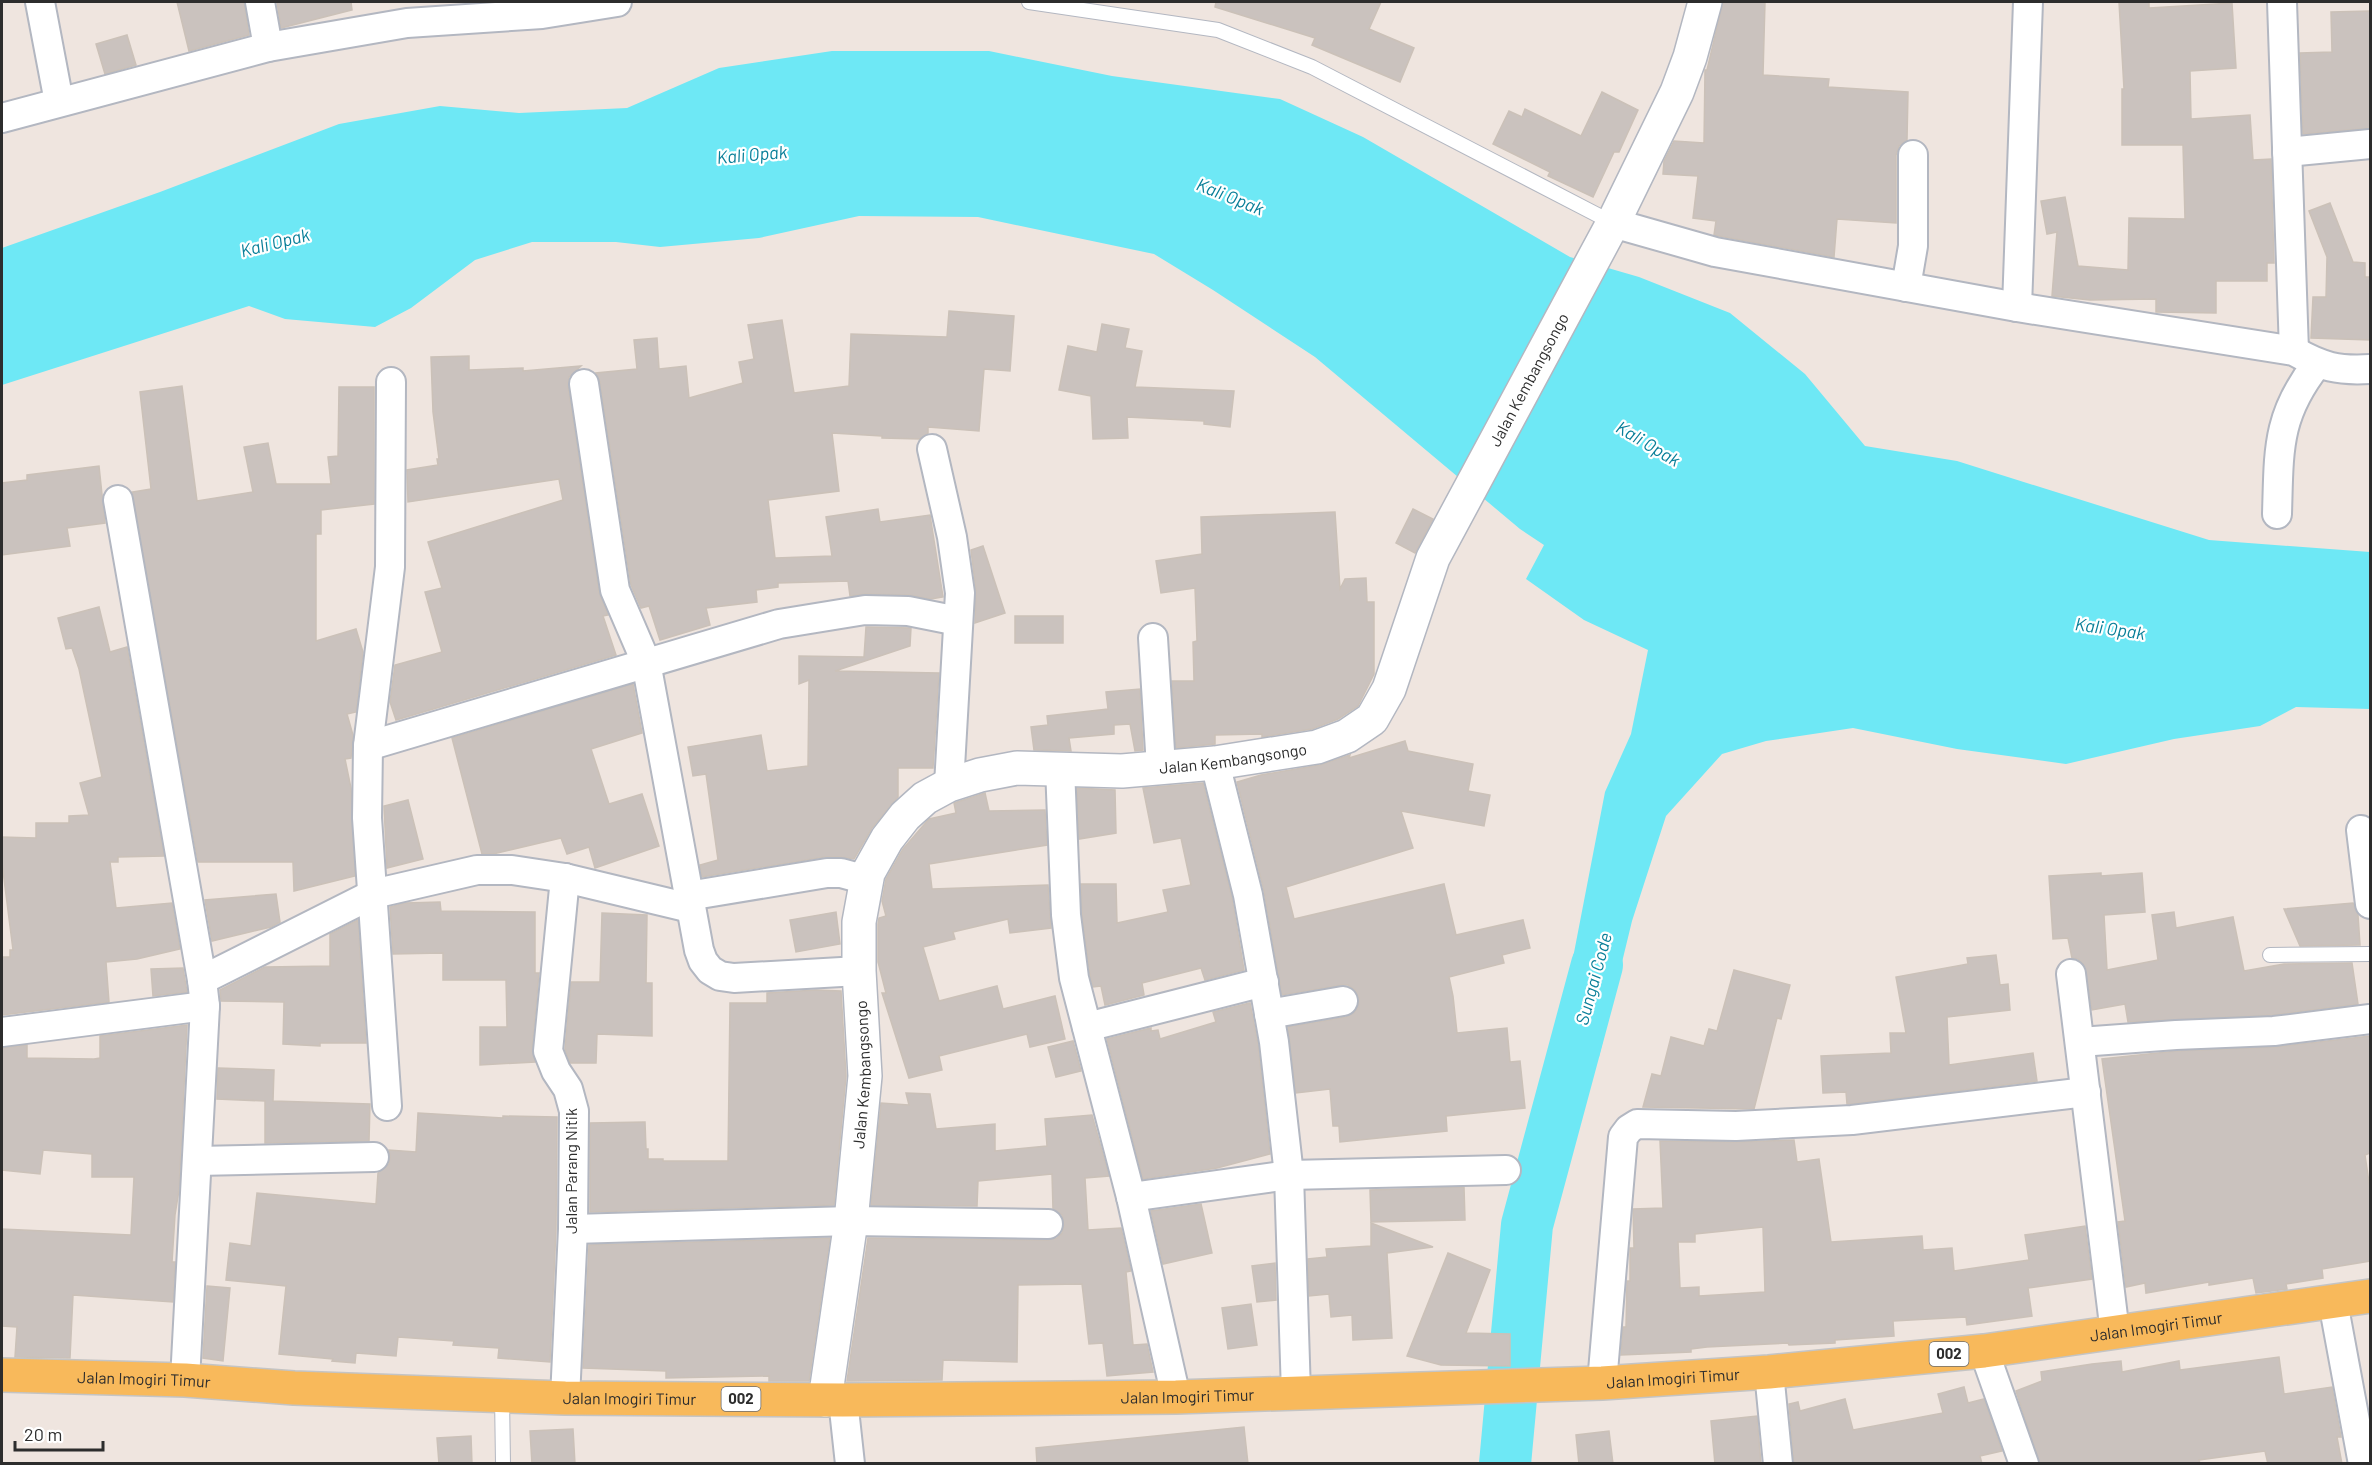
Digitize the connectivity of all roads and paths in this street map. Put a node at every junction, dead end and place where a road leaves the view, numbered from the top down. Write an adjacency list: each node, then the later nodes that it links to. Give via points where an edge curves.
1 (40, 2): 11 (street)
2 (260, 2): 10 (street)
3 (617, 2): 8 (street)
4 (1029, 2): 16 (lane, via 1218,30 1312,67)
5 (1705, 2): 16 (street, Jalan Kembangsongo, via 1677,92)
6 (2028, 2): 18 (street)
7 (2282, 2): 14 (street)
8 (542, 8): 9 (street)
9 (405, 12): 10 (street)
10 (267, 47): 11 (street)
11 (59, 102): 12 (street)
12 (2, 118)
13 (2370, 144): 14 (street)
14 (2287, 152): 19 (street)
15 (1913, 155): 17 (street, via 1914,246)
16 (1611, 226): 17 (street, via 1715,252); 30 (street, Jalan Kembangsongo, via 1433,558 1389,689 1372,719 1347,736 1317,747)
17 (1906, 287): 18 (street)
18 (2017, 307): 19 (street)
19 (2306, 357): 20 (street, via 2346,371); 25 (street, via 2303,382 2288,411 2280,446)
20 (2370, 369)
21 (391, 382): 29 (street, via 390,567)
22 (584, 384): 28 (street, via 615,590)
23 (932, 449): 26 (street, via 957,567)
24 (118, 500): 45 (street)
25 (2277, 514)
26 (958, 621): 28 (street, via 908,611 842,613 779,624); 33 (street)
27 (1153, 638): 31 (street)
28 (646, 662): 29 (street); 38 (street)
29 (368, 746): 37 (street)
30 (1215, 763): 31 (street, Jalan Kembangsongo); 44 (street, via 1248,895)
31 (1161, 767): 32 (street, Jalan Kembangsongo, via 1122,771)
32 (1060, 768): 33 (street, Jalan Kembangsongo, via 1017,768); 49 (street, via 1066,915 1074,978)
33 (949, 785): 36 (street, Jalan Kembangsongo, via 925,798 905,816 882,846)
34 (2361, 830): 39 (street)
35 (565, 878): 37 (street, via 512,870 477,870); 38 (street); 61 (street, Jalan Parang Nitik, via 548,1051 568,1089 574,1111)
36 (867, 880): 38 (street, via 827,873); 42 (street, Jalan Kembangsongo, via 859,922)
37 (372, 894): 45 (street); 53 (street)
38 (689, 902): 42 (street, via 703,962 720,976)
39 (2370, 904)
40 (2370, 954): 41 (lane)
41 (2270, 955)
42 (859, 971): 59 (street, Jalan Kembangsongo, via 865,1076)
43 (2071, 974): 51 (street)
44 (1264, 982): 47 (street); 49 (street)
45 (204, 993): 50 (street); 55 (street)
46 (1343, 1001): 47 (street)
47 (1269, 1014): 57 (street)
48 (2370, 1020): 51 (street, via 2274,1031)
49 (1087, 1028): 58 (street)
50 (2, 1032)
51 (2080, 1042): 52 (street)
52 (2086, 1092): 64 (street); 69 (street, via 1852,1120 1736,1126 1637,1124 1623,1137)
53 (387, 1106)
54 (374, 1157): 55 (street)
55 (197, 1161): 68 (street)
56 (1506, 1170): 57 (street)
57 (1289, 1175): 58 (street); 70 (street)
58 (1131, 1197): 72 (street)
59 (851, 1221): 60 (street); 61 (street); 74 (street, Jalan Kembangsongo)
60 (1048, 1224)
61 (573, 1230): 73 (street, Jalan Parang Nitik)
62 (2370, 1296): 63 (main road, Jalan Imogiri Timur / 002)
63 (2333, 1302): 64 (main road, Jalan Imogiri Timur / 002); 79 (street)
64 (2115, 1333): 65 (main road, Jalan Imogiri Timur / 002)
65 (1984, 1351): 66 (main road, Jalan Imogiri Timur / 002); 78 (street)
66 (1769, 1372): 69 (main road, Jalan Imogiri Timur / 002); 77 (street)
67 (2, 1375): 68 (main road, Jalan Imogiri Timur / 002)
68 (185, 1380): 71 (main road, Jalan Imogiri Timur / 002, via 294,1388)
69 (1602, 1383): 70 (main road, Jalan Imogiri Timur / 002)
70 (1296, 1393): 72 (main road, Jalan Imogiri Timur / 002)
71 (501, 1394): 73 (main road, Jalan Imogiri Timur / 002); 75 (lane)
72 (1176, 1396): 74 (main road, Jalan Imogiri Timur / 002)
73 (565, 1398): 74 (main road, Jalan Imogiri Timur / 002)
74 (834, 1400): 76 (street)
75 (503, 1464)
76 (850, 1464)
77 (1778, 1464)
78 (2024, 1464)
79 (2363, 1464)

